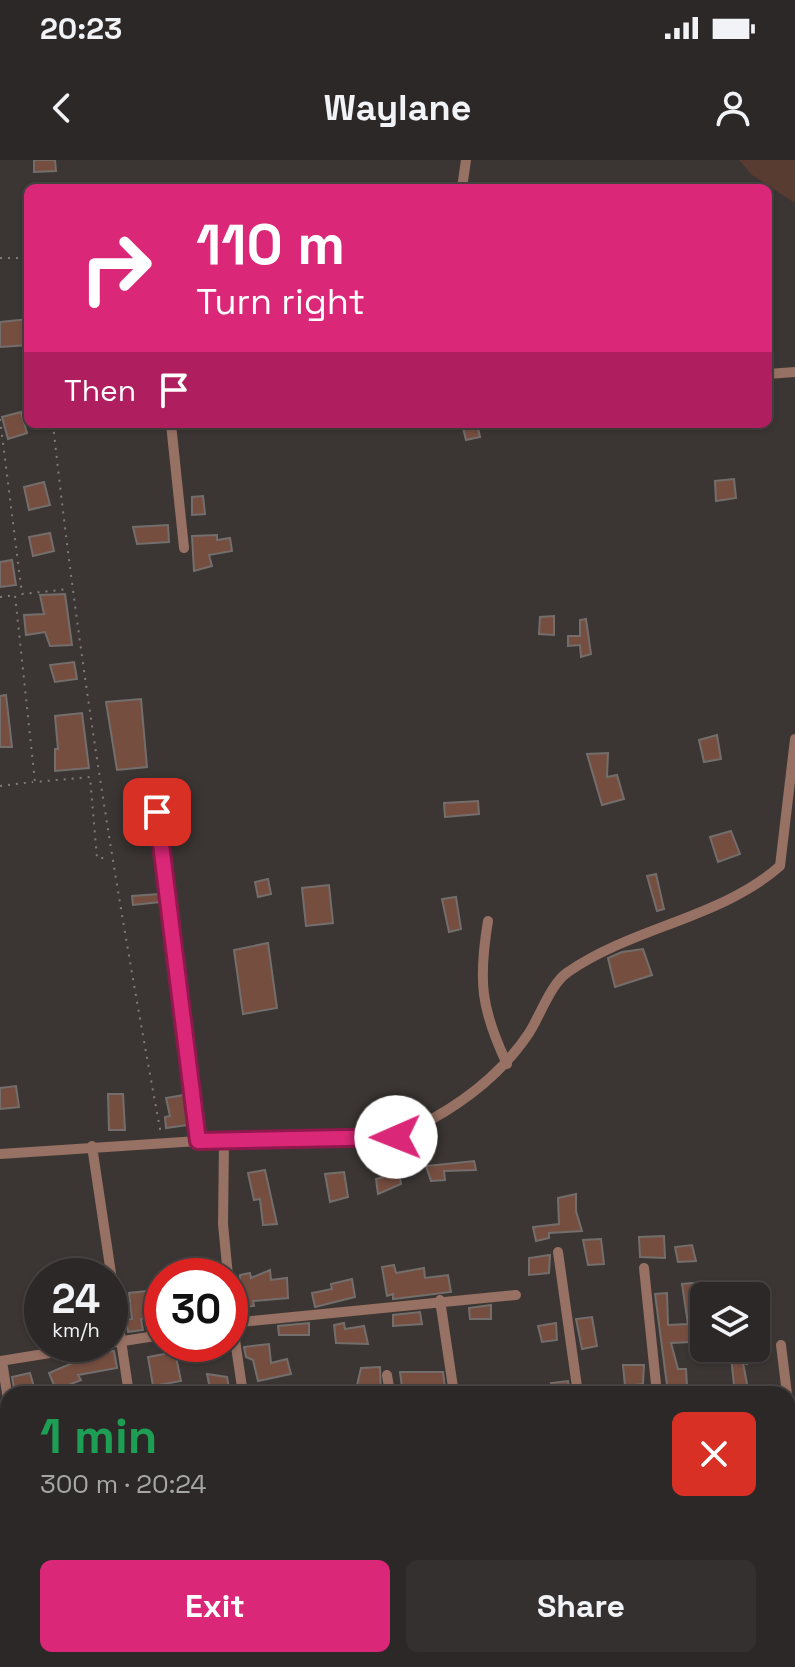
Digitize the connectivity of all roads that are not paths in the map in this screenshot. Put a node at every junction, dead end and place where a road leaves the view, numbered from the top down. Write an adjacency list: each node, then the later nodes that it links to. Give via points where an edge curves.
1 (466, 160): 2 (street)
2 (463, 184)
3 (795, 372): 4 (street)
4 (772, 374)
5 (171, 428): 6 (street)
6 (184, 548)
7 (795, 739): 10 (street, via 780,866 756,887 668,922 565,973)
8 (157, 812): 11 (street)
9 (488, 921): 10 (street, via 482,957 485,1007)
10 (507, 1064): 12 (street, via 460,1102 396,1137)
11 (198, 1141): 12 (street); 13 (street)
12 (224, 1141): 17 (street)
13 (92, 1146): 14 (street); 16 (street)
14 (0, 1154)
15 (558, 1252): 33 (street)
16 (110, 1258)
17 (226, 1258)
18 (644, 1268): 34 (street)
19 (516, 1295): 20 (street)
20 (440, 1300): 21 (street); 32 (street)
21 (248, 1321)
22 (781, 1345): 35 (street)
23 (24, 1357): 24 (street)
24 (1, 1361): 28 (street)
25 (125, 1362): 29 (street)
26 (238, 1362): 30 (street)
27 (387, 1375): 31 (street)
28 (5, 1386)
29 (128, 1386)
30 (242, 1386)
31 (389, 1386)
32 (453, 1386)
33 (577, 1386)
34 (656, 1386)
35 (786, 1386)

